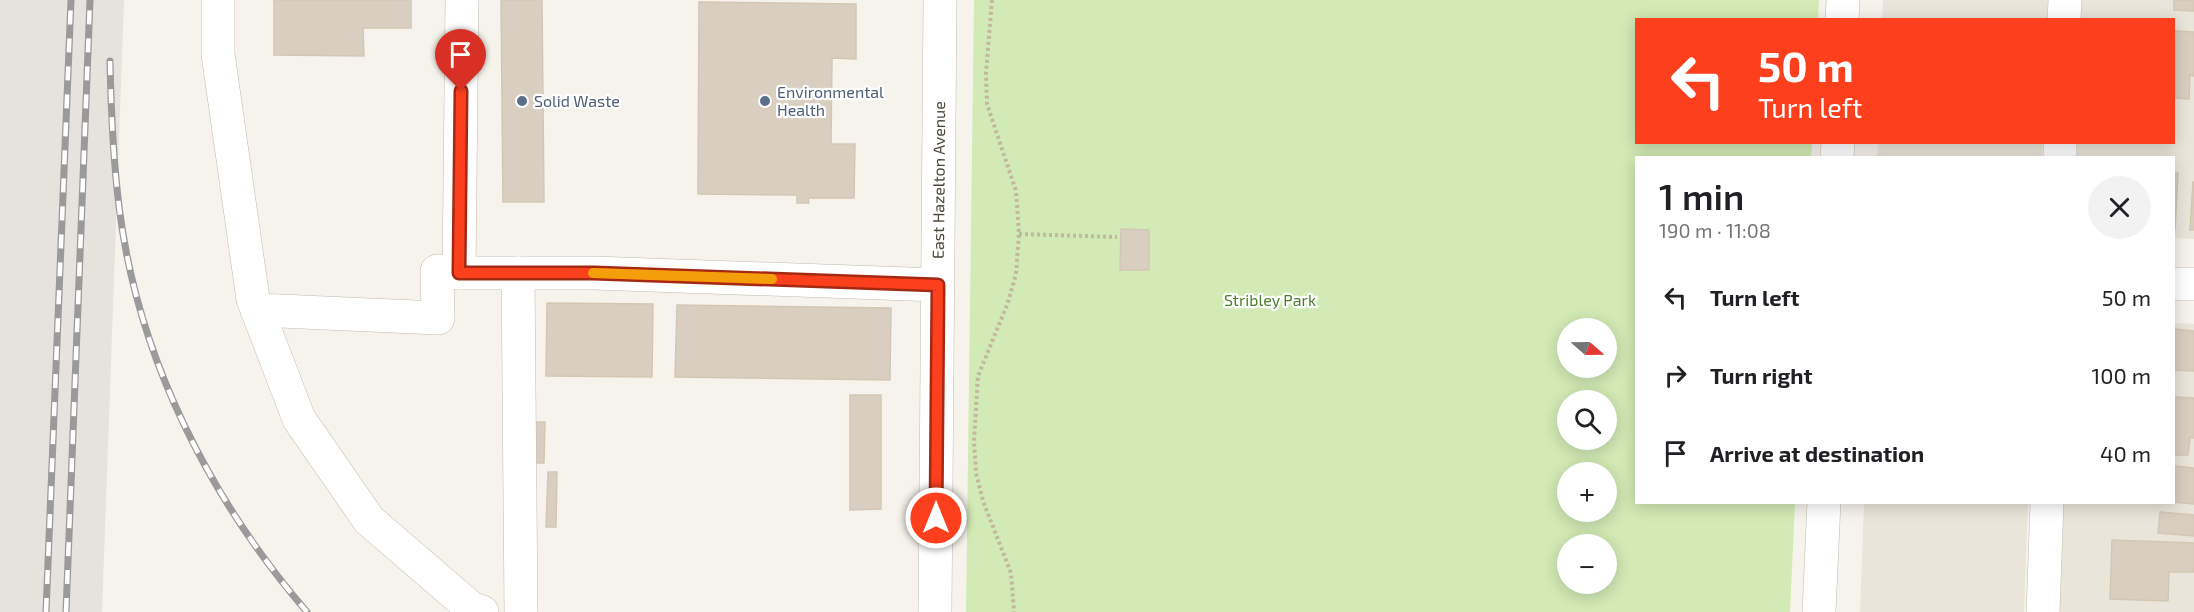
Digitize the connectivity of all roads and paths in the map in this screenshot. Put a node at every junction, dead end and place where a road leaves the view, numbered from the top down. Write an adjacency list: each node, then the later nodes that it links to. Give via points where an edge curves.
1 (218, 0): 16 (street, via 218,54)
2 (462, 0): 11 (street)
3 (940, 0): 15 (street, East Hazelton Avenue)
4 (992, 0): 9 (path, via 987,104 1016,191)
5 (1843, 0): 7 (street)
6 (2065, 0): 8 (street)
7 (1842, 18)
8 (2064, 18)
9 (1018, 234): 10 (path); 22 (path, via 1016,274 978,376 974,408 976,473 1011,573)
10 (1117, 237)
11 (459, 273): 12 (street); 16 (street, via 437,271 438,318)
12 (518, 273): 15 (street); 20 (street)
13 (2175, 284): 14 (street)
14 (2194, 284)
15 (938, 285): 21 (street, East Hazelton Avenue)
16 (257, 310): 19 (street, via 299,419 369,520 471,608)
17 (1824, 504): 23 (street)
18 (2048, 504): 24 (street)
19 (482, 612)
20 (521, 612)
21 (935, 612)
22 (1014, 612)
23 (1820, 612)
24 (2043, 612)

